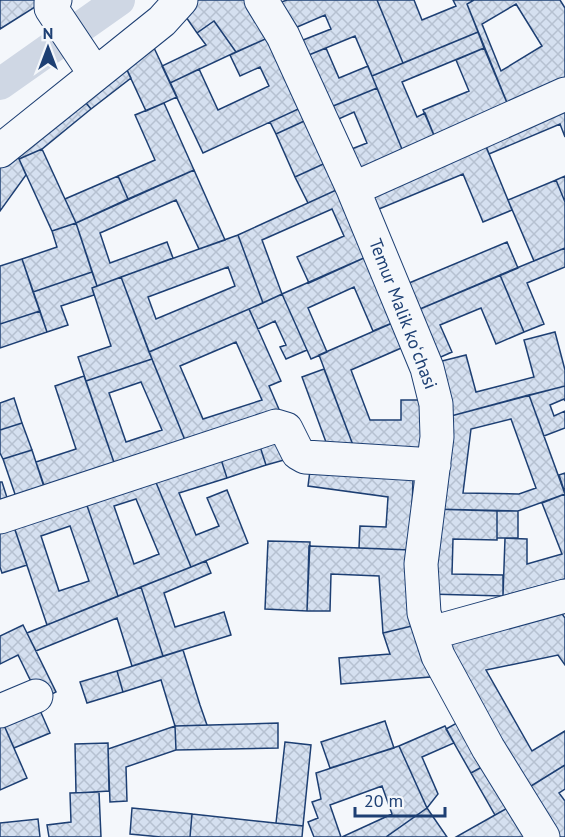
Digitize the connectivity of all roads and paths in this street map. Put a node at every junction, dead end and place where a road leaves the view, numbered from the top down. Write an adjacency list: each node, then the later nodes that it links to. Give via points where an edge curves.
1 (181, 0): 4 (street, via 162,21)
2 (271, 3): 7 (street, Temur Malik koʻchasi)
3 (53, 4): 4 (street)
4 (88, 63): 6 (street)
5 (565, 94): 7 (street)
6 (0, 151)
7 (353, 189): 8 (street, Temur Malik koʻchasi, via 428,368 436,404)
8 (434, 465): 9 (street, via 305,457 298,453 286,429 276,426); 11 (street, Temur Malik koʻchasi, via 421,564 424,613)
9 (0, 517)
10 (565, 596): 11 (street)
11 (431, 633): 14 (street, Temur Malik koʻchasi, via 438,656 488,748)
12 (36, 696): 13 (street)
13 (0, 711)
14 (543, 837)

